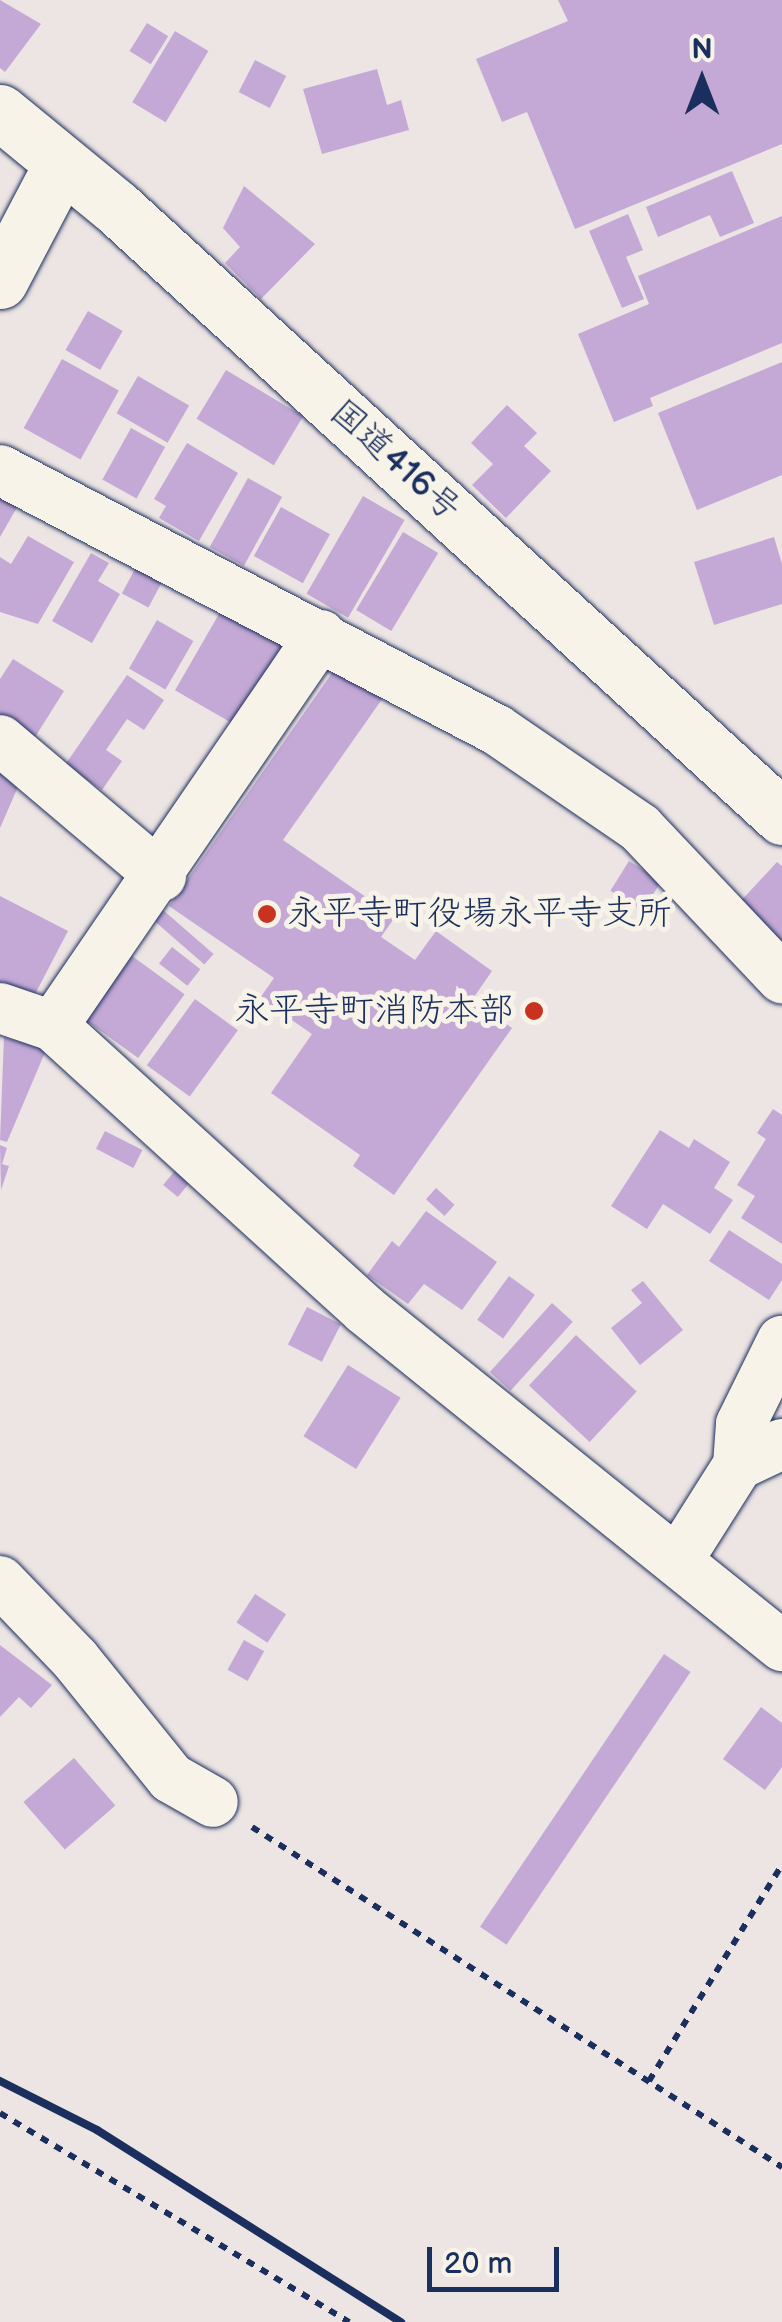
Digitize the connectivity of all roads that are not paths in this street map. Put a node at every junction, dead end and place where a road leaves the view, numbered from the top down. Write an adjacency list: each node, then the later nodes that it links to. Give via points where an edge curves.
1 (0, 112): 2 (main road, 国道416号)
2 (62, 163): 3 (main road); 7 (main road, 国道416号)
3 (0, 282)
4 (0, 470): 5 (street)
5 (321, 635): 8 (street); 9 (street, via 497,730 640,828)
6 (0, 740): 8 (street)
7 (782, 818)
8 (161, 876): 11 (street)
9 (782, 978)
10 (0, 1008): 11 (street)
11 (54, 1026): 14 (street, via 365,1310)
12 (782, 1340): 13 (street, via 740,1424)
13 (760, 1455): 14 (street)
14 (678, 1560): 16 (street)
15 (0, 1581): 17 (street, via 75,1659 160,1766)
16 (782, 1646)
17 (212, 1802)

